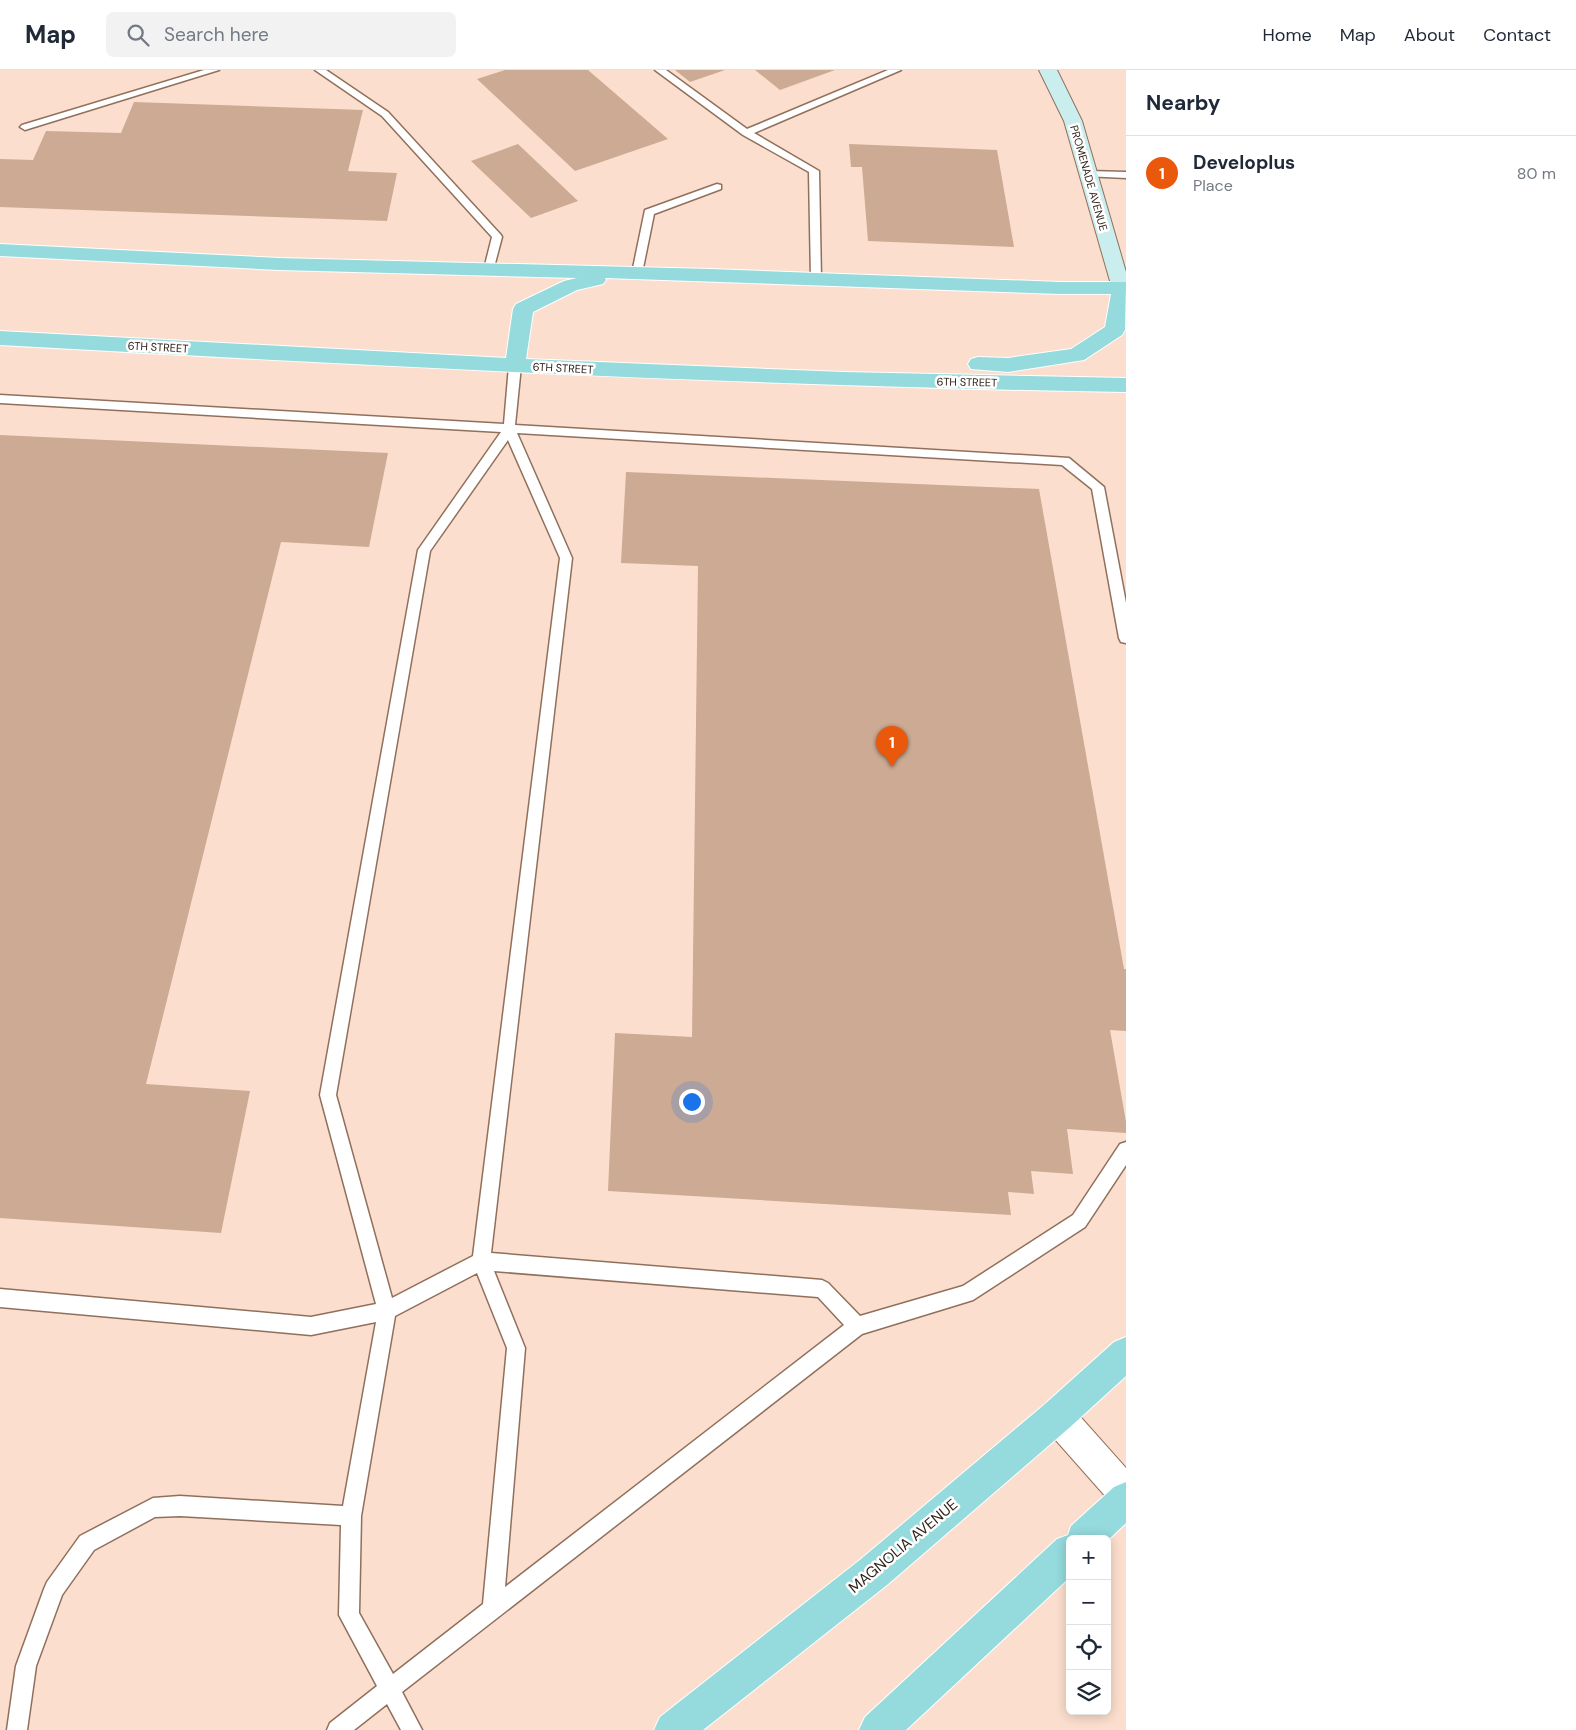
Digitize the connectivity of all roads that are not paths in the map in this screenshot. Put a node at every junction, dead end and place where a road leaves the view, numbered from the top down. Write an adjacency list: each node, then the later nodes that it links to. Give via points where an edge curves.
1 (214, 70): 6 (lane)
2 (320, 70): 12 (lane, via 385,114 497,237)
3 (660, 70): 7 (lane)
4 (896, 70): 7 (lane)
5 (1048, 70): 8 (main road, PROMENADE AVENUE, via 1073,121)
6 (25, 127)
7 (746, 133): 14 (lane, via 814,171)
8 (1088, 174): 9 (lane); 15 (main road, PROMENADE AVENUE, via 1114,266)
9 (1126, 175)
10 (717, 187): 13 (lane, via 649,212)
11 (0, 250): 12 (main road, via 279,264)
12 (489, 269): 13 (main road)
13 (637, 273): 14 (main road); 17 (main road, via 571,285 523,309)
14 (816, 278): 15 (main road)
15 (1125, 292): 18 (main road, via 1115,330 1077,355 1008,365 809,360)
16 (0, 338): 17 (main road, 6TH STREET)
17 (515, 366): 18 (main road, 6TH STREET); 21 (lane)
18 (696, 374): 19 (main road, 6TH STREET)
19 (1126, 385)
20 (0, 399): 21 (lane)
21 (509, 429): 22 (lane, via 1065,461 1098,487); 24 (lane, via 566,558); 26 (lane, via 424,550 328,1095)
22 (1126, 638)
23 (1126, 1150): 27 (lane, via 1079,1221 967,1294)
24 (481, 1261): 26 (lane); 27 (lane, via 822,1289); 35 (lane, via 516,1348)
25 (0, 1298): 26 (lane, via 311,1326)
26 (387, 1311): 32 (lane)
27 (857, 1326): 35 (lane)
28 (1126, 1354): 29 (main road, MAGNOLIA AVENUE)
29 (1058, 1416): 30 (street); 40 (main road, MAGNOLIA AVENUE, via 874,1572)
30 (1126, 1494)
31 (1126, 1499): 33 (main road)
32 (351, 1516): 36 (lane, via 349,1615); 37 (lane, via 180,1506 153,1508 86,1543 54,1589 26,1666)
33 (1088, 1535)
34 (1066, 1556): 41 (main road)
35 (494, 1608): 36 (lane)
36 (390, 1690): 38 (lane); 39 (lane)
37 (17, 1730)
38 (337, 1730)
39 (412, 1730)
40 (672, 1730)
41 (878, 1730)

